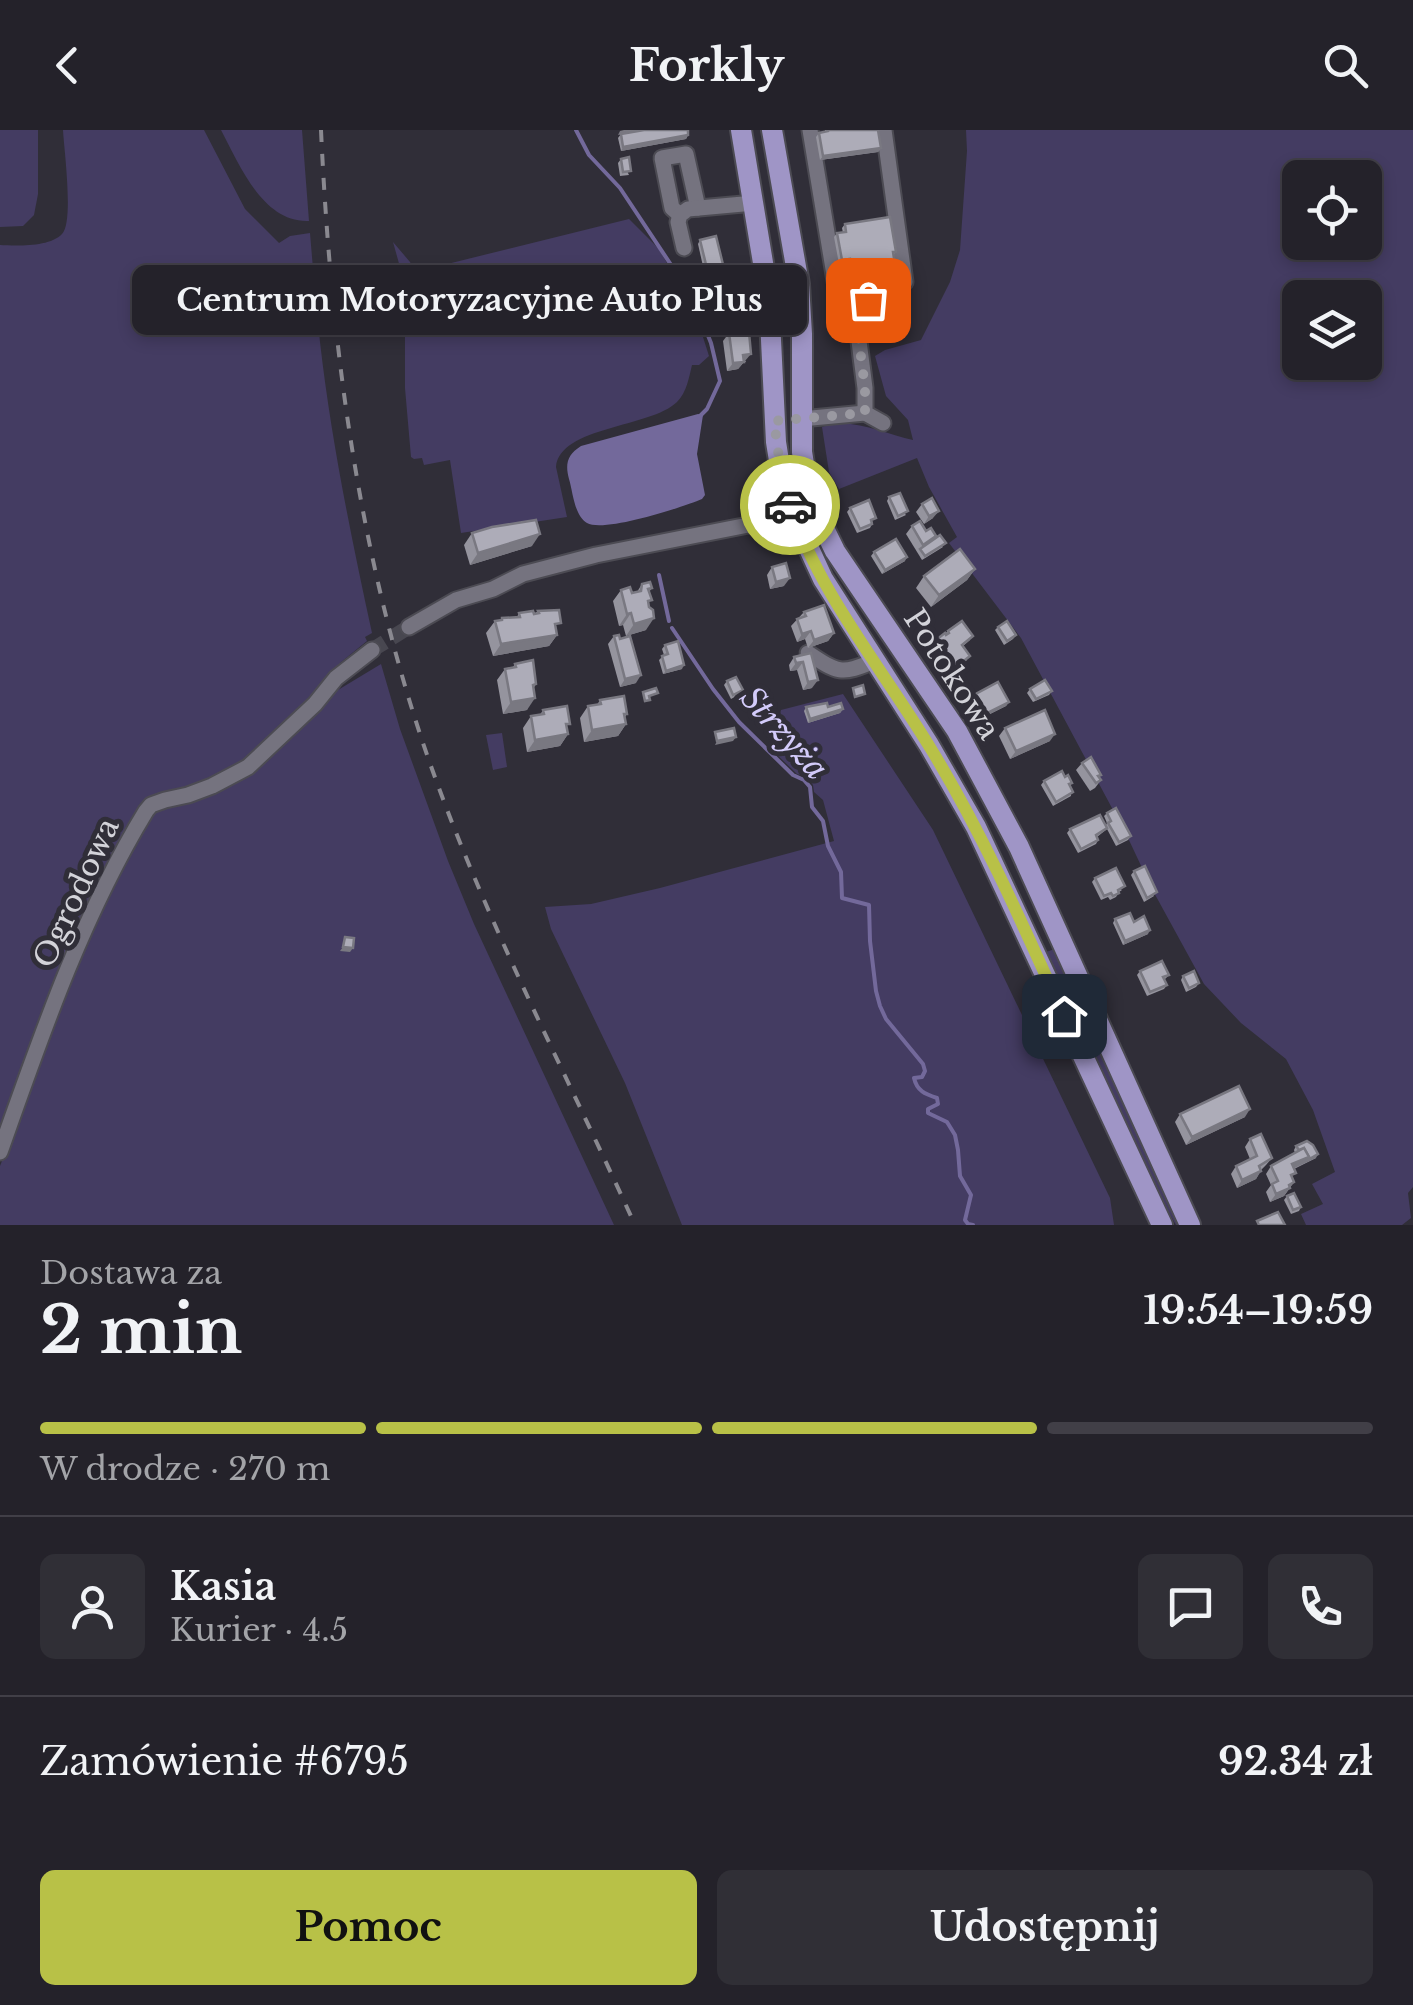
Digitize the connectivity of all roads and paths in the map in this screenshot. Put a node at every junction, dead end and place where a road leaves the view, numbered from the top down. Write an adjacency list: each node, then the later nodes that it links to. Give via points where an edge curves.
1 (742, 130): 5 (main road, Potokowa)
2 (772, 130): 11 (main road, Potokowa, via 800,298)
3 (810, 130): 10 (street, via 840,305 861,301)
4 (884, 130): 9 (street)
5 (754, 204): 6 (street); 12 (main road, Potokowa, via 771,319)
6 (698, 208): 7 (street); 7 (street, via 686,154 662,158 672,208)
7 (680, 214): 8 (street)
8 (684, 248)
9 (906, 282)
10 (865, 413): 11 (street); 13 (street)
11 (801, 419): 12 (main road); 19 (main road, Potokowa, via 806,476 823,528 957,731)
12 (774, 421): 14 (main road, Potokowa)
13 (883, 423)
14 (794, 516): 15 (street, via 522,574); 18 (main road, Potokowa, via 812,559)
15 (409, 627)
16 (372, 650): 21 (street, Ogrodowa, via 248,767 146,811 90,918)
17 (808, 654): 18 (street, via 843,671)
18 (874, 660): 20 (main road, Potokowa, via 976,827)
19 (1061, 936): 20 (main road); 23 (main road, Potokowa)
20 (1032, 947): 22 (main road, Potokowa)
21 (0, 1152)
22 (1162, 1225)
23 (1190, 1225)

